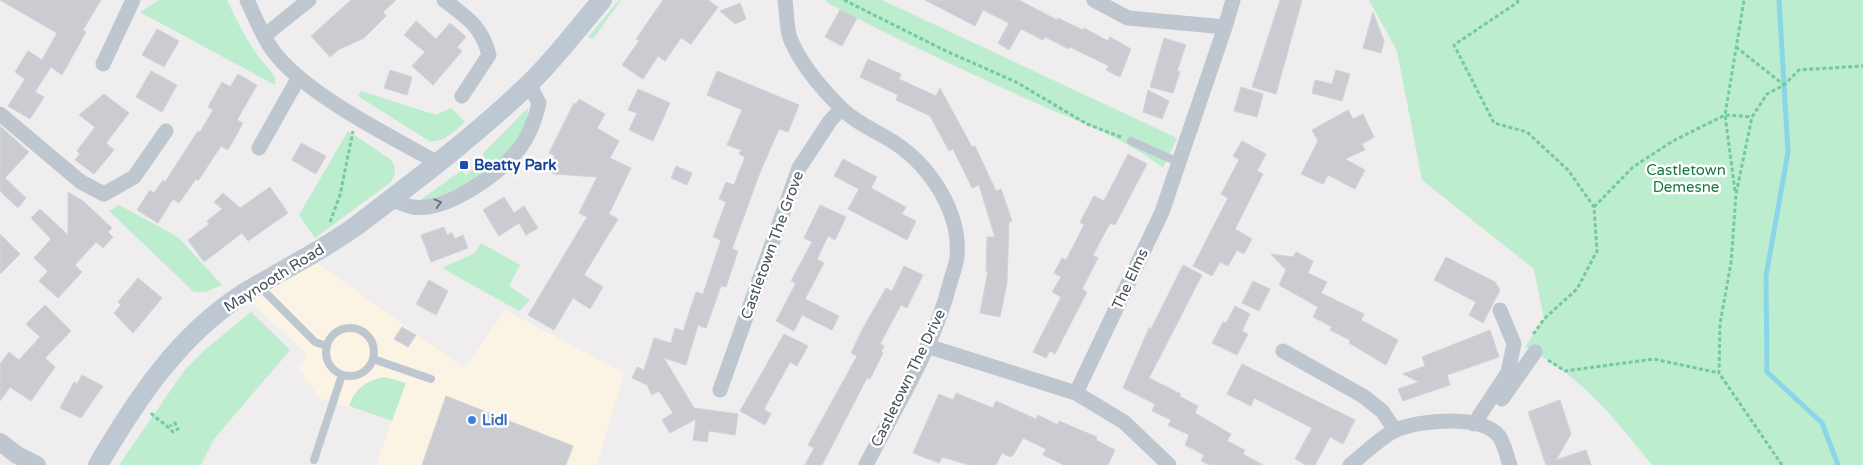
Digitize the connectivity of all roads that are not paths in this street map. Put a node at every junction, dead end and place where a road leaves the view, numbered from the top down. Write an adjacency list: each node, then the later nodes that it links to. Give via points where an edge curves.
1 (133, 0): 11 (street)
2 (247, 0): 10 (street)
3 (309, 0): 10 (street)
4 (444, 0): 14 (street, via 470,21 485,39 489,55)
5 (602, 0): 13 (main road, Maynooth Road)
6 (785, 0): 15 (street, Castletown The Drive, via 790,37 807,68)
7 (1094, 0): 9 (street, via 1128,18)
8 (1233, 0): 9 (street, The Elms)
9 (1226, 27): 21 (street, The Elms)
10 (264, 36): 12 (street, via 278,57)
11 (103, 64)
12 (299, 77): 19 (street); 20 (street, via 356,116)
13 (529, 84): 20 (main road, Maynooth Road); 22 (street, one-way to 13, via 413,207 438,204 485,181 512,157 533,126 539,103)
14 (462, 96)
15 (841, 108): 26 (street, Castletown The Drive, via 865,127 895,143 919,164 953,214 957,257 946,301); 32 (street, Castletown The Grove, via 799,168)
16 (0, 114): 17 (street, via 81,182 104,194 134,177)
17 (166, 130)
18 (1131, 141): 21 (lane)
19 (259, 148)
20 (438, 163): 22 (main road, Maynooth Road)
21 (1180, 163): 33 (street, The Elms, via 1162,212)
22 (391, 199): 23 (main road, Maynooth Road, via 320,250)
23 (258, 286): 25 (lane, via 315,342); 40 (main road, Maynooth Road, via 187,339 163,366)
24 (1500, 310): 34 (street, via 1514,344 1508,372)
25 (327, 346): 29 (lane, via 335,334 348,328 356,329 363,332 372,344); 30 (lane, via 330,366)
26 (927, 346): 33 (street); 41 (street, Castletown The Drive)
27 (1283, 351): 35 (street, via 1363,396 1382,411)
28 (1535, 352): 34 (street)
29 (372, 359): 30 (lane, via 369,366 357,375); 31 (lane)
30 (342, 375): 38 (lane)
31 (431, 379)
32 (720, 390)
33 (1076, 394): 42 (street, via 1124,422)
34 (1478, 425): 35 (street, via 1463,421 1436,421); 44 (street, via 1499,436)
35 (1395, 430): 43 (street)
36 (0, 442): 37 (street)
37 (9, 454): 39 (street)
38 (314, 460)
39 (37, 465)
40 (98, 465)
41 (866, 465)
42 (1169, 465)
43 (1350, 465)
44 (1510, 465)

